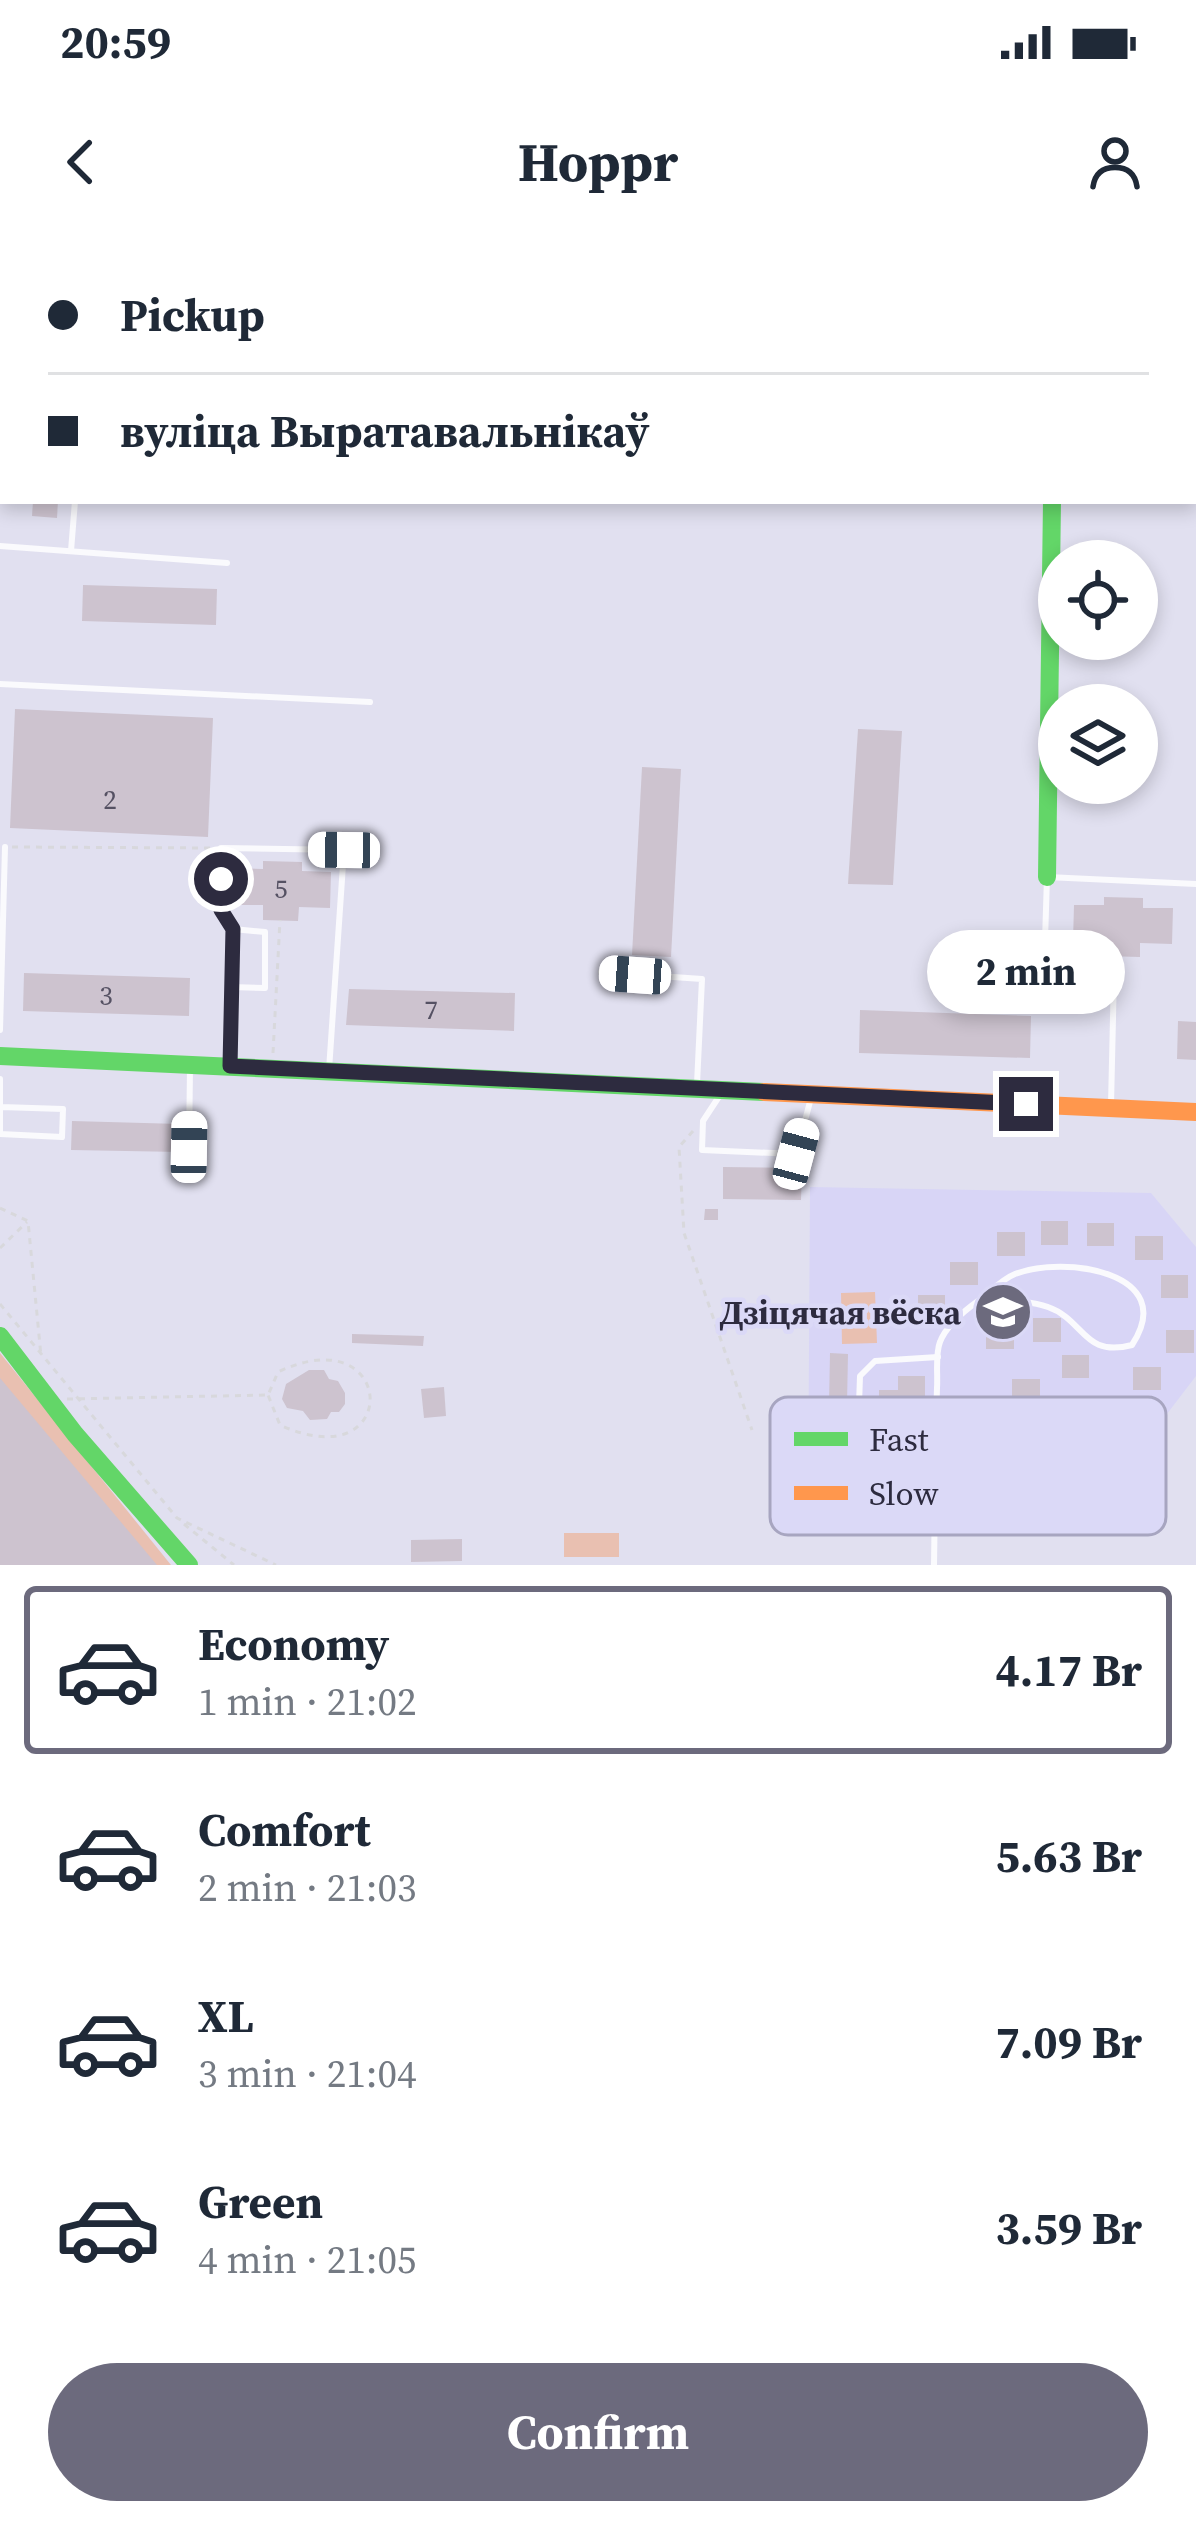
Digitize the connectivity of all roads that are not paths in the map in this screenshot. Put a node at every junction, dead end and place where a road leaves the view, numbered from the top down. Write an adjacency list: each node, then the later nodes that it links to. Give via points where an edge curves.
1 (75, 504): 4 (lane)
2 (1052, 504): 9 (street)
3 (0, 546): 4 (lane)
4 (71, 551): 5 (lane)
5 (227, 563)
6 (0, 684): 7 (lane)
7 (370, 703)
8 (4, 847): 14 (lane)
9 (1047, 877): 10 (lane); 24 (lane, via 1045,973 1114,974)
10 (1196, 884)
11 (233, 929): 13 (lane); 13 (lane, via 266,932 265,988); 18 (lane, via 221,910 221,848 344,850)
12 (601, 972): 20 (lane, via 702,979)
13 (230, 987): 17 (lane)
14 (0, 1030)
15 (0, 1056): 16 (street)
16 (190, 1065): 17 (street); 26 (lane)
17 (230, 1066): 18 (street)
18 (329, 1070): 20 (street)
19 (0, 1079): 23 (lane)
20 (696, 1088): 21 (street)
21 (723, 1088): 22 (street); 22 (lane, via 703,1121 702,1150 796,1154)
22 (812, 1093): 24 (street)
23 (1, 1107): 23 (lane, via 0,1134 62,1136 63,1109)
24 (1111, 1109): 25 (street)
25 (1196, 1112)
26 (189, 1147)
27 (978, 1301): 27 (lane, via 1015,1274 1105,1269 1128,1284 1142,1306 1143,1328 1132,1346 1112,1350 1042,1304); 29 (lane, via 939,1343)
28 (0, 1336): 33 (street)
29 (938, 1357): 30 (lane, via 874,1361 860,1376); 31 (lane)
30 (859, 1397)
31 (937, 1397)
32 (935, 1535): 34 (lane)
33 (189, 1565)
34 (934, 1565)

